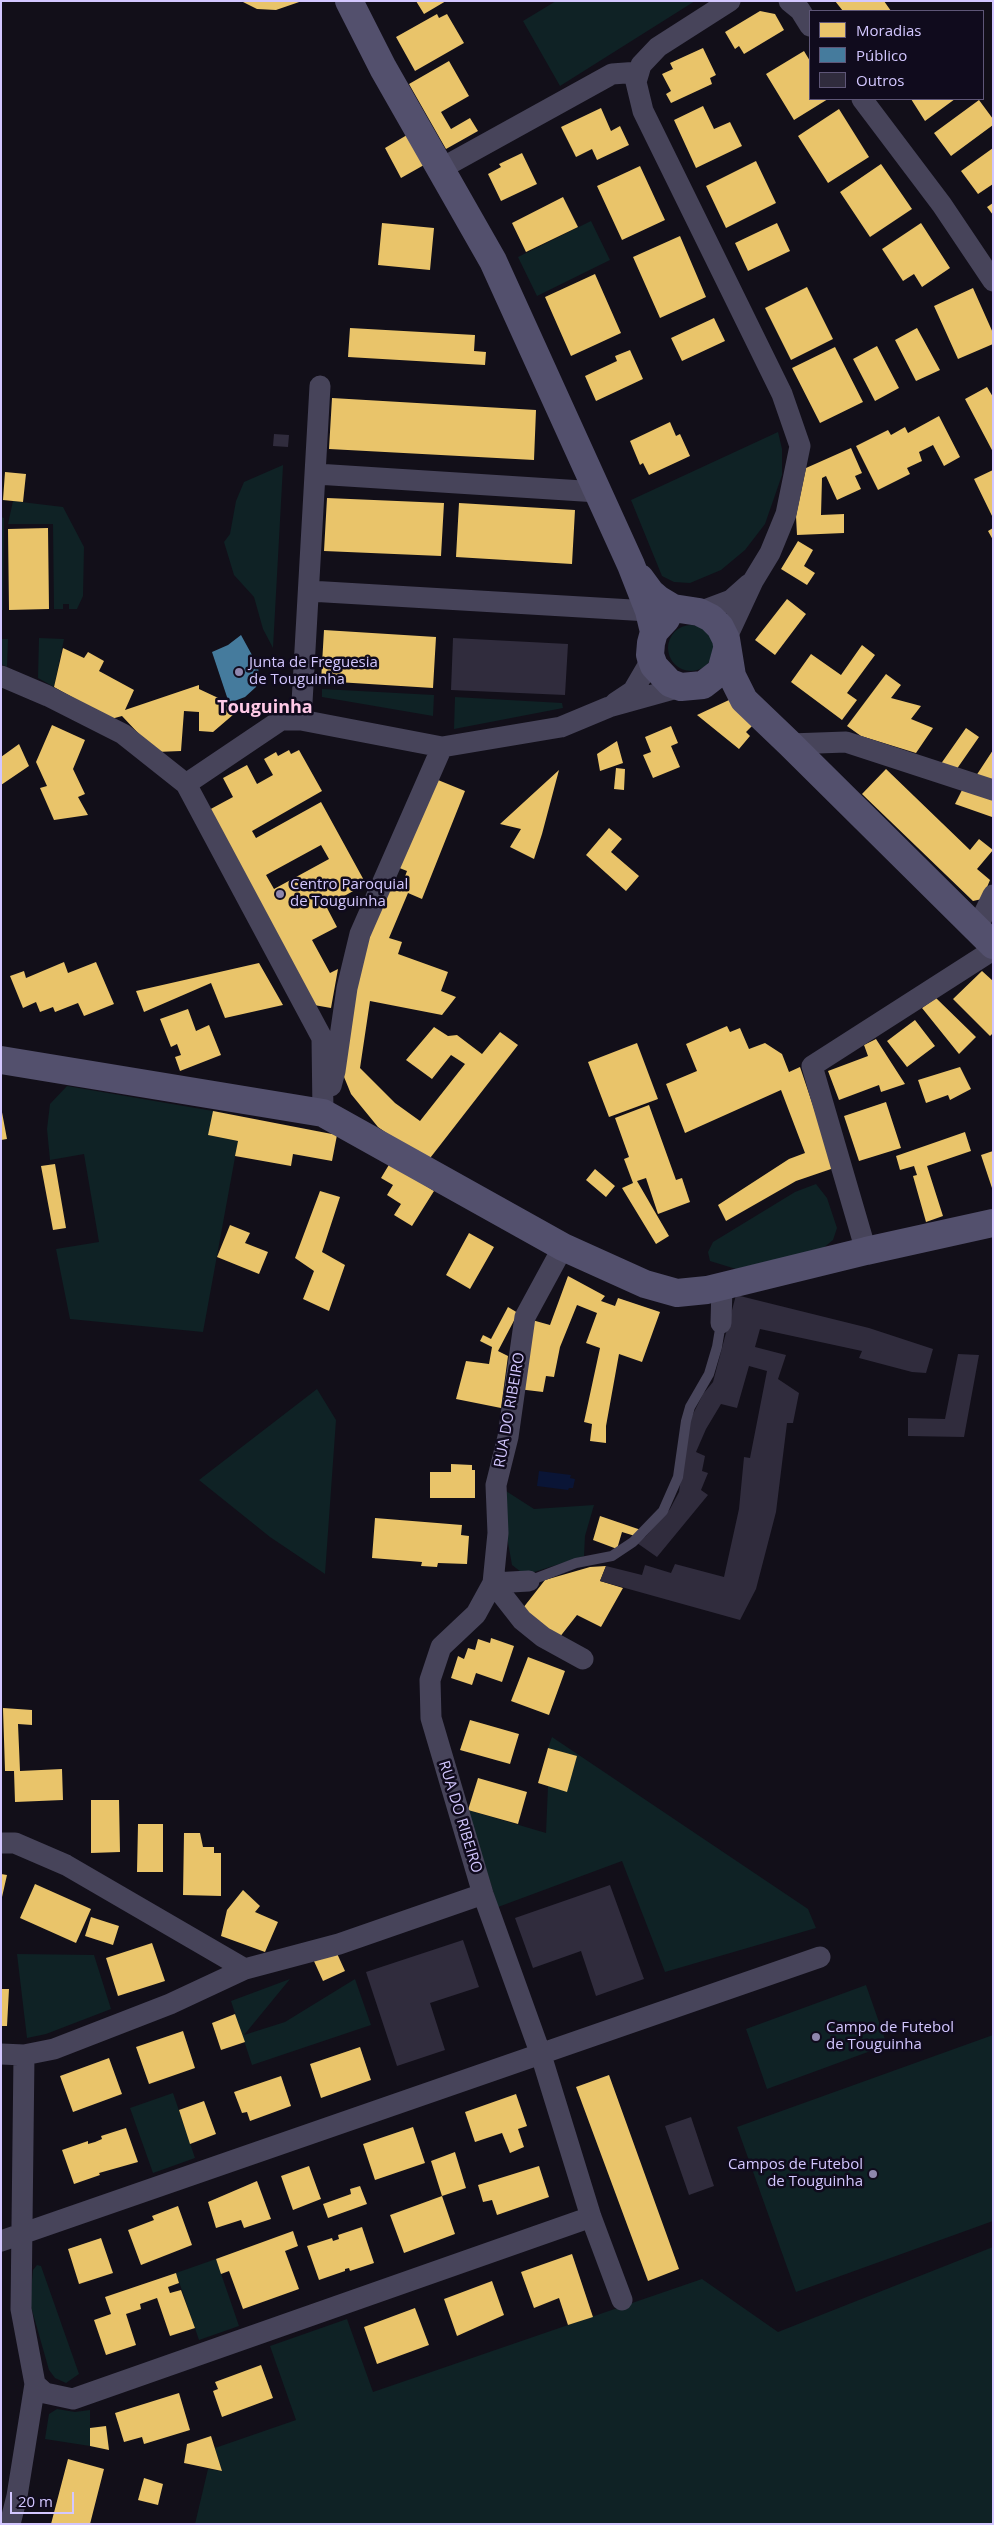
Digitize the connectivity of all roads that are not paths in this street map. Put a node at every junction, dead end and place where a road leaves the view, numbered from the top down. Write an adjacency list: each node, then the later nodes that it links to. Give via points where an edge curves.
1 (349, 1): 7 (main road, via 383,68)
2 (730, 1): 5 (street, via 658,47 641,65)
3 (789, 1): 4 (street, via 800,10)
4 (809, 24)
5 (639, 72): 7 (street, via 612,74); 13 (street, via 636,82 643,111 782,394 800,446 786,514)
6 (863, 100): 8 (street, via 942,205)
7 (442, 168): 11 (main road, via 493,261)
8 (993, 281)
9 (320, 386): 10 (street)
10 (316, 474): 11 (street); 14 (street)
11 (598, 492): 12 (main road)
12 (630, 565): 15 (main road, via 650,593 674,608); 16 (main road)
13 (754, 581): 15 (street, via 731,600); 17 (street)
14 (309, 592): 16 (street); 22 (street)
15 (692, 612): 16 (main road, via 673,614); 17 (main road, via 711,618 720,627)
16 (651, 633): 19 (main road, via 654,666 661,676); 21 (street, via 647,667 632,691)
17 (726, 644): 19 (main road, via 721,671 703,685); 20 (main road, via 732,676)
18 (1, 676): 25 (street, via 123,734)
19 (687, 688): 20 (main road, via 720,691); 21 (street)
20 (744, 700): 23 (main road)
21 (609, 707): 24 (street, via 561,727)
22 (302, 720): 24 (street); 25 (street, via 281,720)
23 (790, 744): 26 (street, via 846,742); 28 (main road)
24 (442, 747): 31 (street, via 360,934 347,988 335,1071)
25 (186, 784): 31 (street, via 322,1038)
26 (993, 790)
27 (993, 894): 28 (street)
28 (985, 937)
29 (993, 950): 34 (street, via 812,1066)
30 (1, 1060): 31 (main road)
31 (323, 1113): 33 (main road)
32 (993, 1223): 34 (main road)
33 (563, 1247): 35 (main road, via 645,1284 677,1293); 38 (street, RUA DO RIBEIRO, via 525,1317 508,1437 496,1484 498,1533)
34 (866, 1251): 35 (main road)
35 (722, 1287): 36 (street)
36 (721, 1323): 37 (lane, via 709,1374 690,1407 678,1477 663,1511 634,1542 612,1556 576,1563)
37 (529, 1581): 38 (street)
38 (493, 1583): 39 (street, via 522,1620 543,1637); 41 (street, RUA DO RIBEIRO, via 476,1614 441,1647 430,1680 430,1718)
39 (583, 1659)
40 (1, 1842): 43 (street, via 15,1843 66,1865)
41 (483, 1894): 43 (street, via 339,1944); 45 (street, RUA DO RIBEIRO)
42 (820, 1957): 45 (street)
43 (245, 1969): 46 (street, via 170,2004 63,2045)
44 (1, 2054): 46 (street)
45 (541, 2054): 47 (street, RUA DO RIBEIRO); 48 (street)
46 (24, 2055): 48 (street)
47 (591, 2217): 50 (street, RUA DO RIBEIRO); 51 (street, via 73,2399 44,2392)
48 (23, 2233): 49 (street); 51 (street, via 21,2309)
49 (1, 2241)
50 (622, 2300)
51 (35, 2384): 52 (street)
52 (10, 2524)

